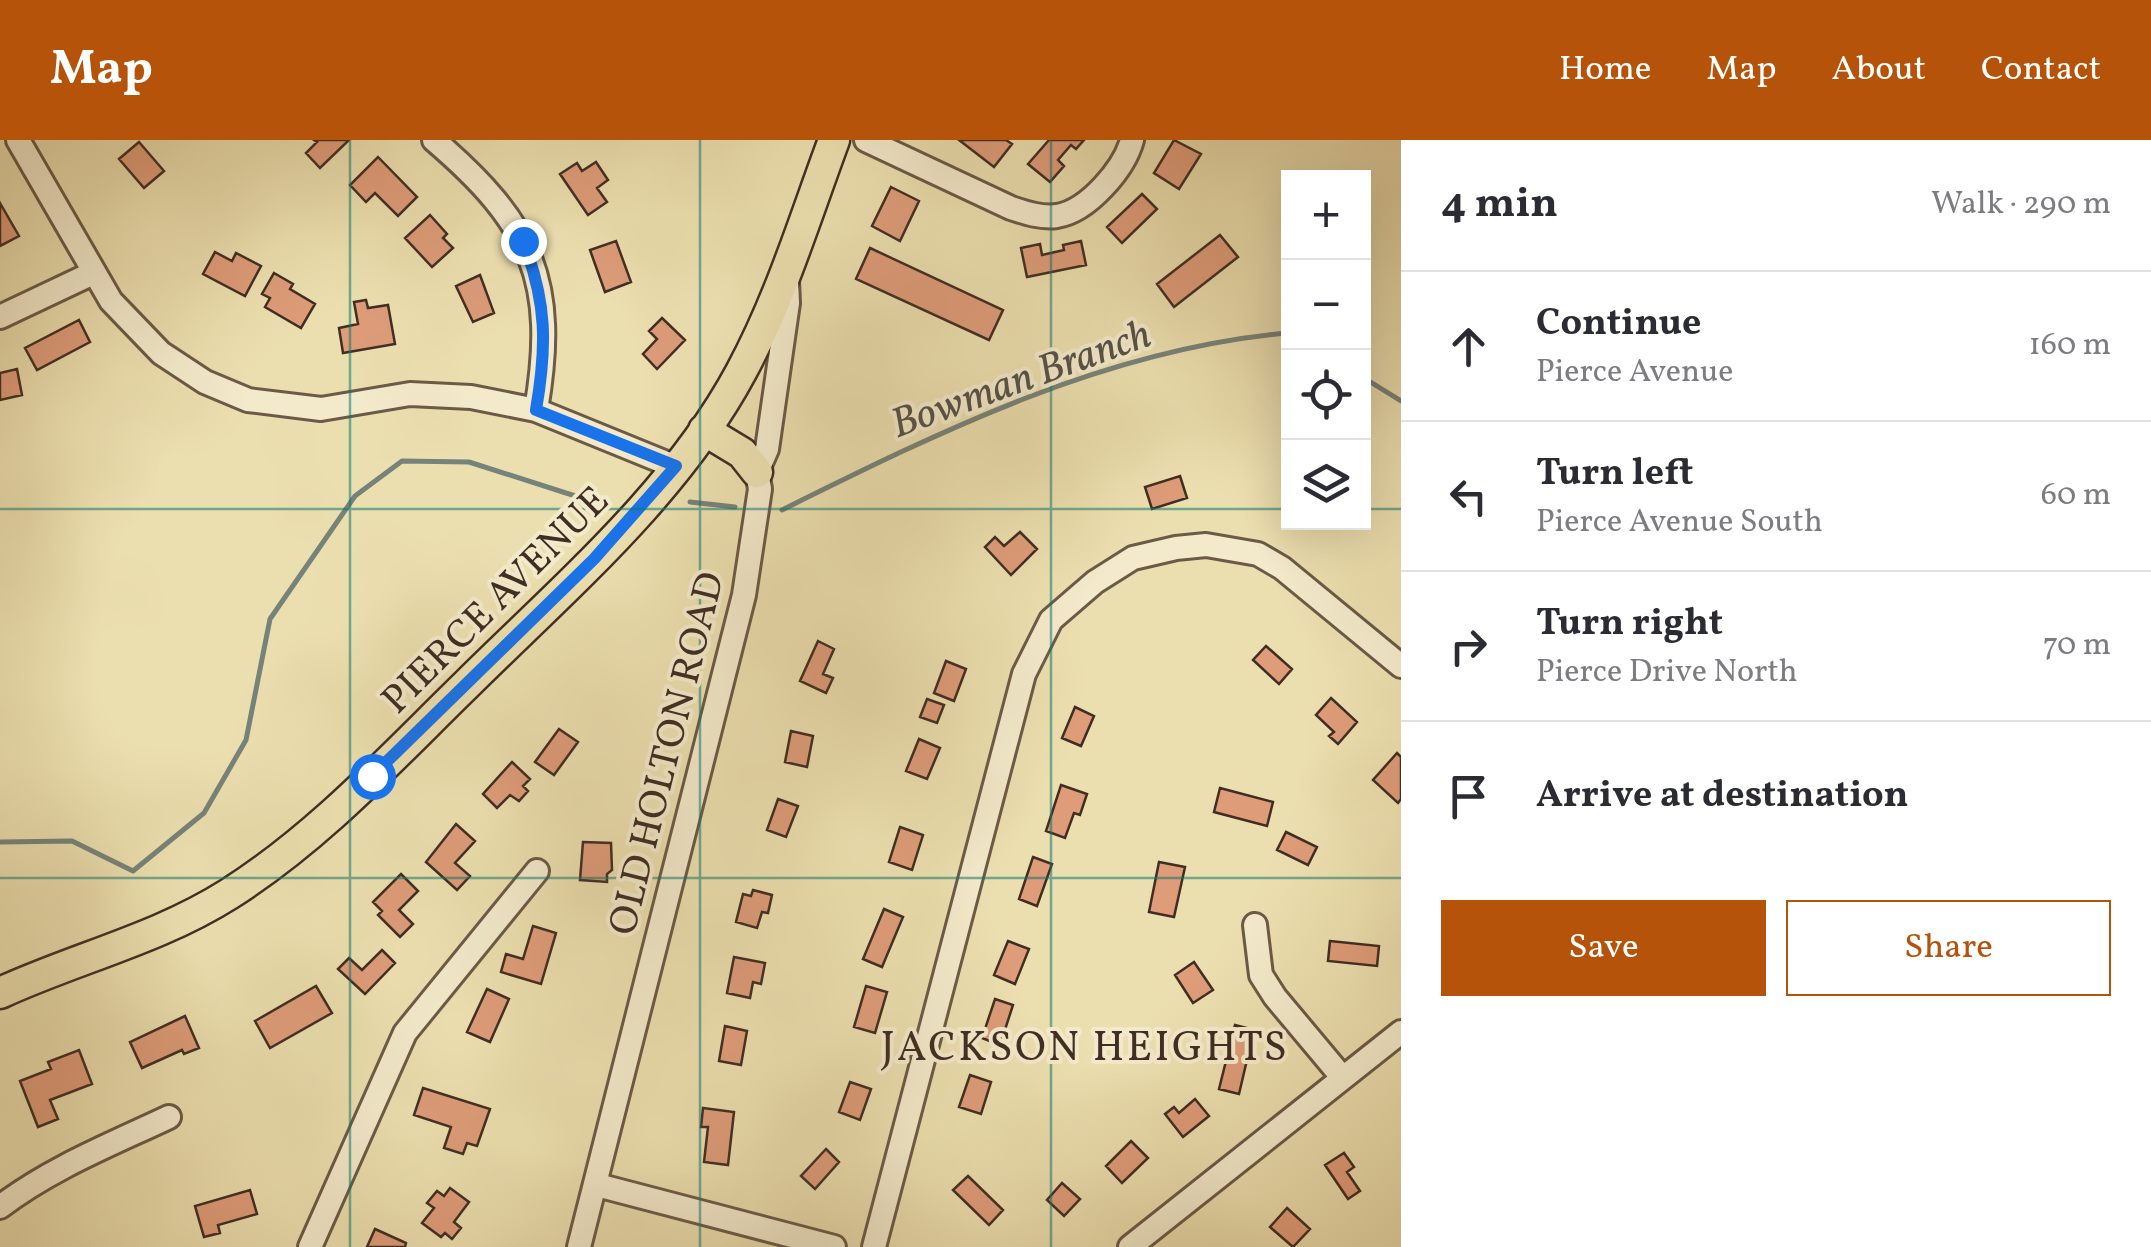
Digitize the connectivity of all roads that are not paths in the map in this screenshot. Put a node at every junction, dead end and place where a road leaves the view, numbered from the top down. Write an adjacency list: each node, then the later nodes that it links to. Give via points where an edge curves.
1 (18, 140): 7 (street)
2 (434, 140): 9 (street, via 494,195 536,274 545,338)
3 (834, 140): 6 (main road, PIERCE AVENUE)
4 (866, 140): 5 (street, via 1036,216 1076,210 1126,157)
5 (1132, 140)
6 (787, 272): 10 (main road, PIERCE AVENUE, via 740,374); 12 (street, OLD HOLTON ROAD, via 767,450)
7 (93, 274): 8 (street); 9 (street, via 161,354 248,400 321,409 410,394)
8 (0, 316)
9 (536, 410): 11 (street)
10 (704, 430): 11 (main road, PIERCE AVENUE); 12 (main road, via 742,452)
11 (676, 466): 16 (main road, PIERCE AVENUE, via 594,559 281,858 171,926)
12 (757, 472): 20 (street, OLD HOLTON ROAD, via 744,596)
13 (1401, 666): 25 (street, via 1282,568 1258,554 1206,545 1134,558 1051,620 1024,674)
14 (537, 871): 22 (street, via 406,1033)
15 (1255, 924): 18 (street, via 1261,975)
16 (0, 993)
17 (1401, 1032): 18 (street)
18 (1342, 1078): 26 (street)
19 (169, 1117): 21 (street, via 47,1176)
20 (597, 1185): 23 (street, OLD HOLTON ROAD); 24 (street)
21 (0, 1207)
22 (310, 1247)
23 (579, 1247)
24 (834, 1247)
25 (874, 1247)
26 (1130, 1247)

